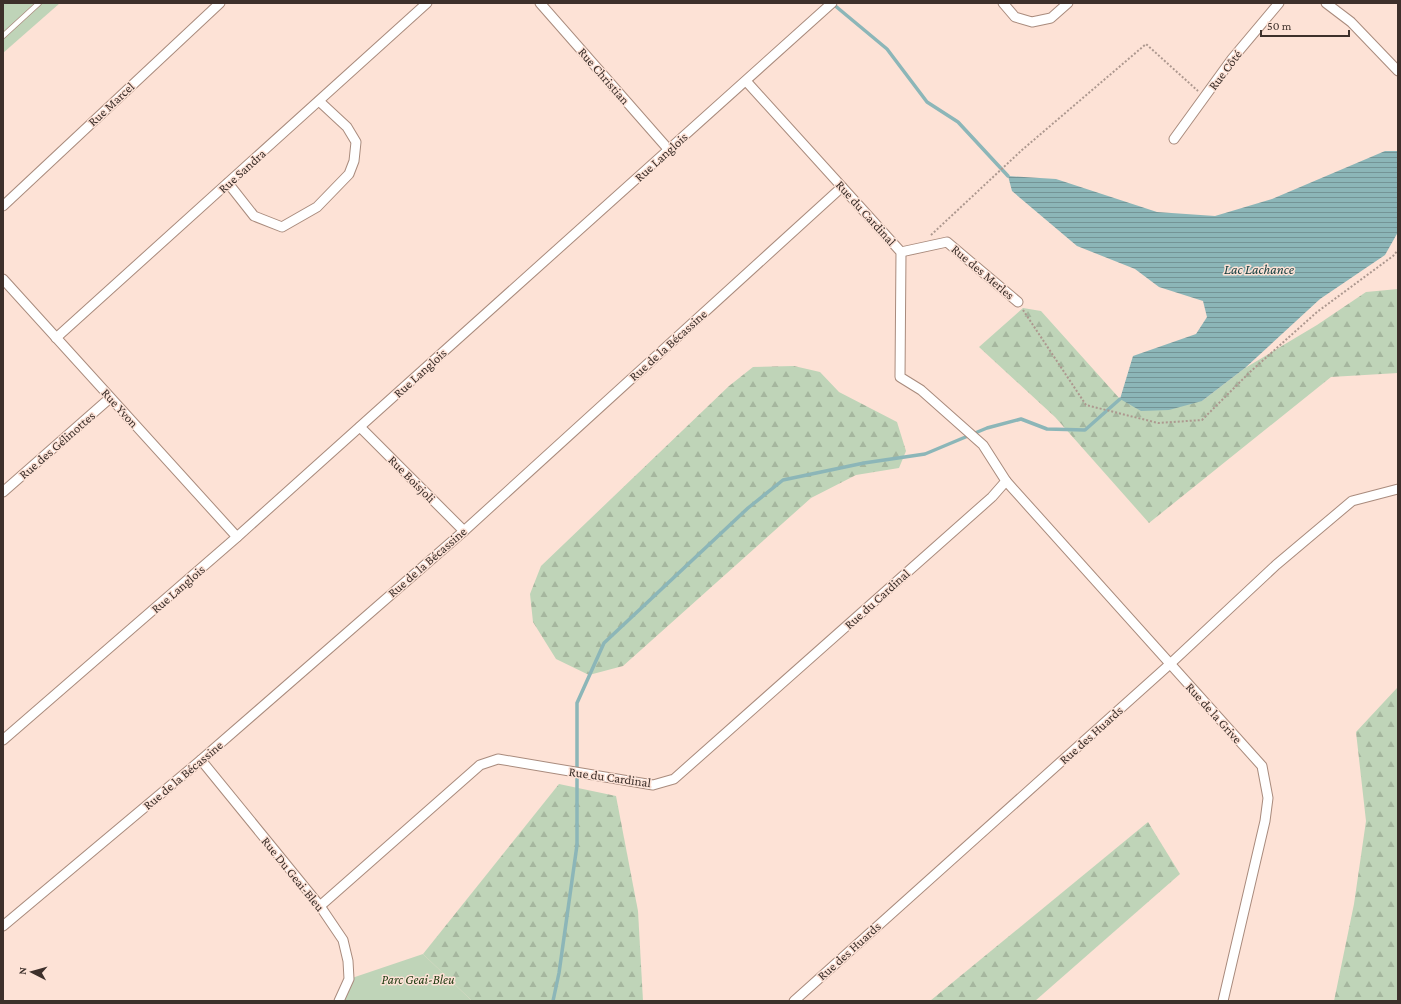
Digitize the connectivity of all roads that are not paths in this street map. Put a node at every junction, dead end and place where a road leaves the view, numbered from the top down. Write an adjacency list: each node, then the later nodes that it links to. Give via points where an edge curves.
1 (39, 3): 10 (lane)
2 (220, 3): 18 (street, Rue Marcel)
3 (427, 3): 13 (street, Rue Sandra)
4 (540, 3): 15 (street, Rue Christian)
5 (832, 3): 12 (street, Rue Langlois)
6 (1003, 3): 7 (street, via 1015,17 1032,22 1051,18)
7 (1068, 3)
8 (1279, 3): 14 (street, Rue Côté, via 1232,59)
9 (1326, 3): 11 (street, via 1351,22)
10 (3, 36)
11 (1398, 69)
12 (746, 81): 15 (street, Rue Langlois); 17 (street, Rue du Cardinal)
13 (319, 100): 16 (street, Rue Sandra); 16 (street, via 347,127 356,142 350,174 317,207 282,228 254,216)
14 (1174, 139)
15 (669, 150): 24 (street, Rue Langlois)
16 (228, 183): 22 (street, Rue Sandra)
17 (842, 187): 19 (street, Rue du Cardinal); 28 (street, Rue de la Bécassine)
18 (3, 206)
19 (901, 252): 21 (street, Rue des Merles, via 947,242); 25 (street, Rue du Cardinal, via 900,377 921,390 983,445)
20 (3, 279): 22 (street, Rue Yvon)
21 (1018, 302)
22 (56, 338): 23 (street, Rue Yvon)
23 (110, 398): 27 (street, Rue des Gélinottes); 29 (street, Rue Yvon)
24 (360, 427): 28 (street, Rue Boisjoli); 29 (street, Rue Langlois)
25 (1006, 482): 30 (street, Rue de la Grive); 33 (street, Rue du Cardinal, via 674,779 653,785 498,759 480,765)
26 (1398, 489): 30 (street, Rue des Huards, via 1352,501 1276,565)
27 (3, 492)
28 (464, 531): 32 (street, Rue de la Bécassine)
29 (237, 537): 31 (street, Rue Langlois)
30 (1170, 664): 36 (street, Rue des Huards); 37 (street, Rue de la Grive, via 1262,766 1268,798 1266,820)
31 (3, 740)
32 (201, 760): 33 (street, Rue Du Geai-Bleu); 34 (street, Rue de la Bécassine)
33 (320, 906): 35 (street, Rue Du Geai-Bleu, via 343,940 348,961 349,979)
34 (3, 926)
35 (339, 1001)
36 (794, 1001)
37 (1223, 1001)

